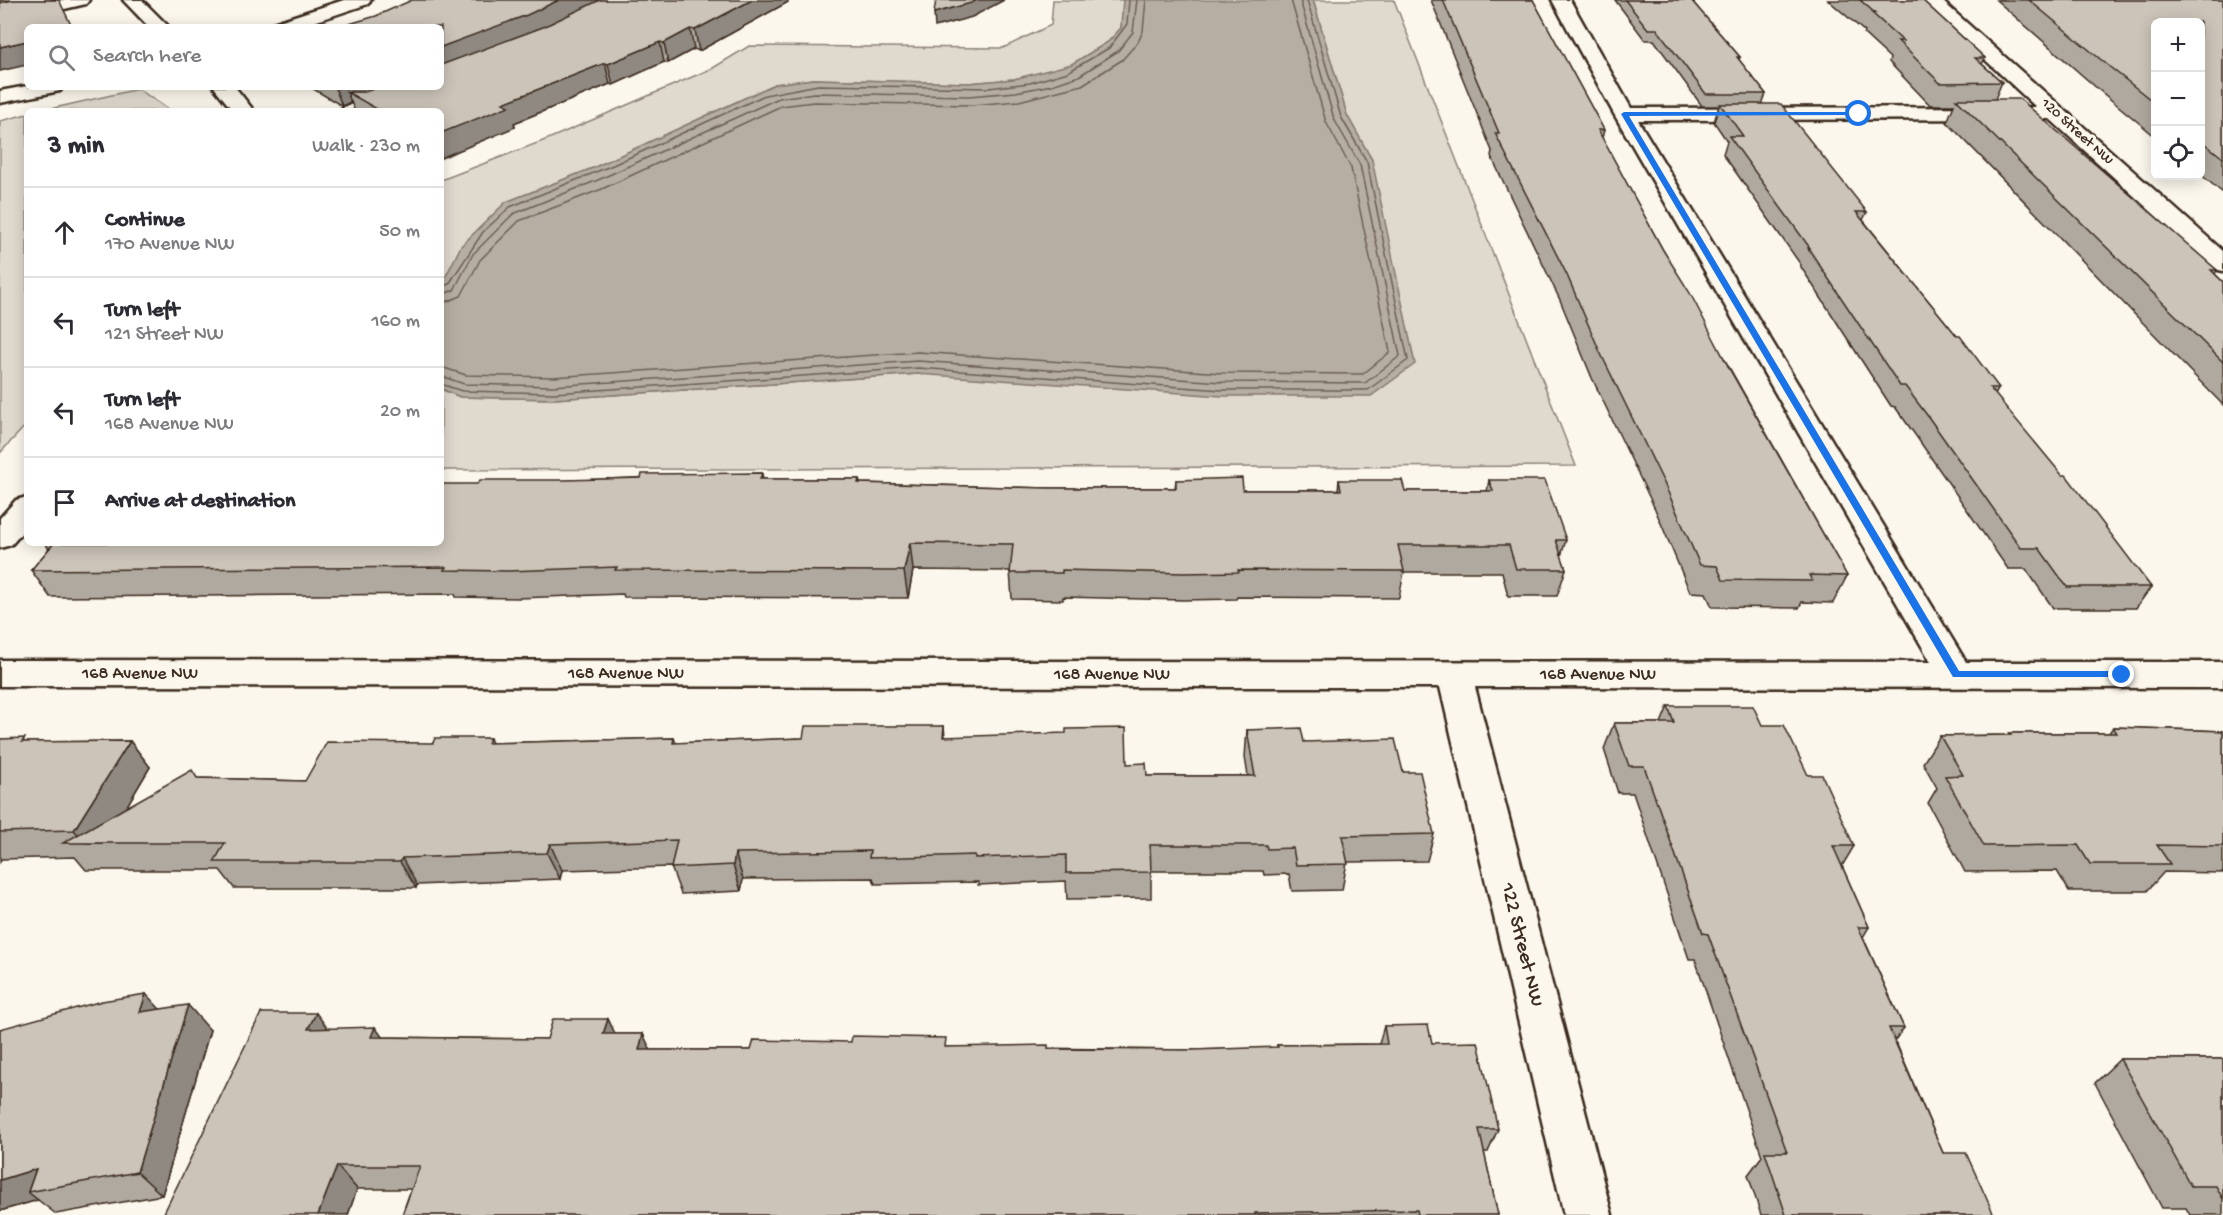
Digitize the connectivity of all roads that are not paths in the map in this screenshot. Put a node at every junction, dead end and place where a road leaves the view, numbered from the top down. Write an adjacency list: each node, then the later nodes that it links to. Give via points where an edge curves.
1 (80, 0): 6 (street)
2 (132, 0): 7 (street)
3 (362, 0): 8 (street)
4 (1561, 0): 15 (street)
5 (1930, 0): 16 (street, 120 Street NW)
6 (0, 18)
7 (157, 24)
8 (289, 24)
9 (36, 90): 12 (street)
10 (226, 90): 13 (street)
11 (414, 90): 14 (street)
12 (0, 97)
13 (242, 108)
14 (360, 108)
15 (1624, 114): 16 (street); 22 (street)
16 (2056, 114): 17 (street, 120 Street NW)
17 (2223, 264)
18 (24, 510): 19 (street)
19 (0, 538)
20 (0, 673): 21 (street, 168 Avenue NW)
21 (1455, 675): 22 (street, 168 Avenue NW); 24 (street, 122 Street NW)
22 (1956, 675): 23 (street, 168 Avenue NW)
23 (2223, 675)
24 (1588, 1215)

